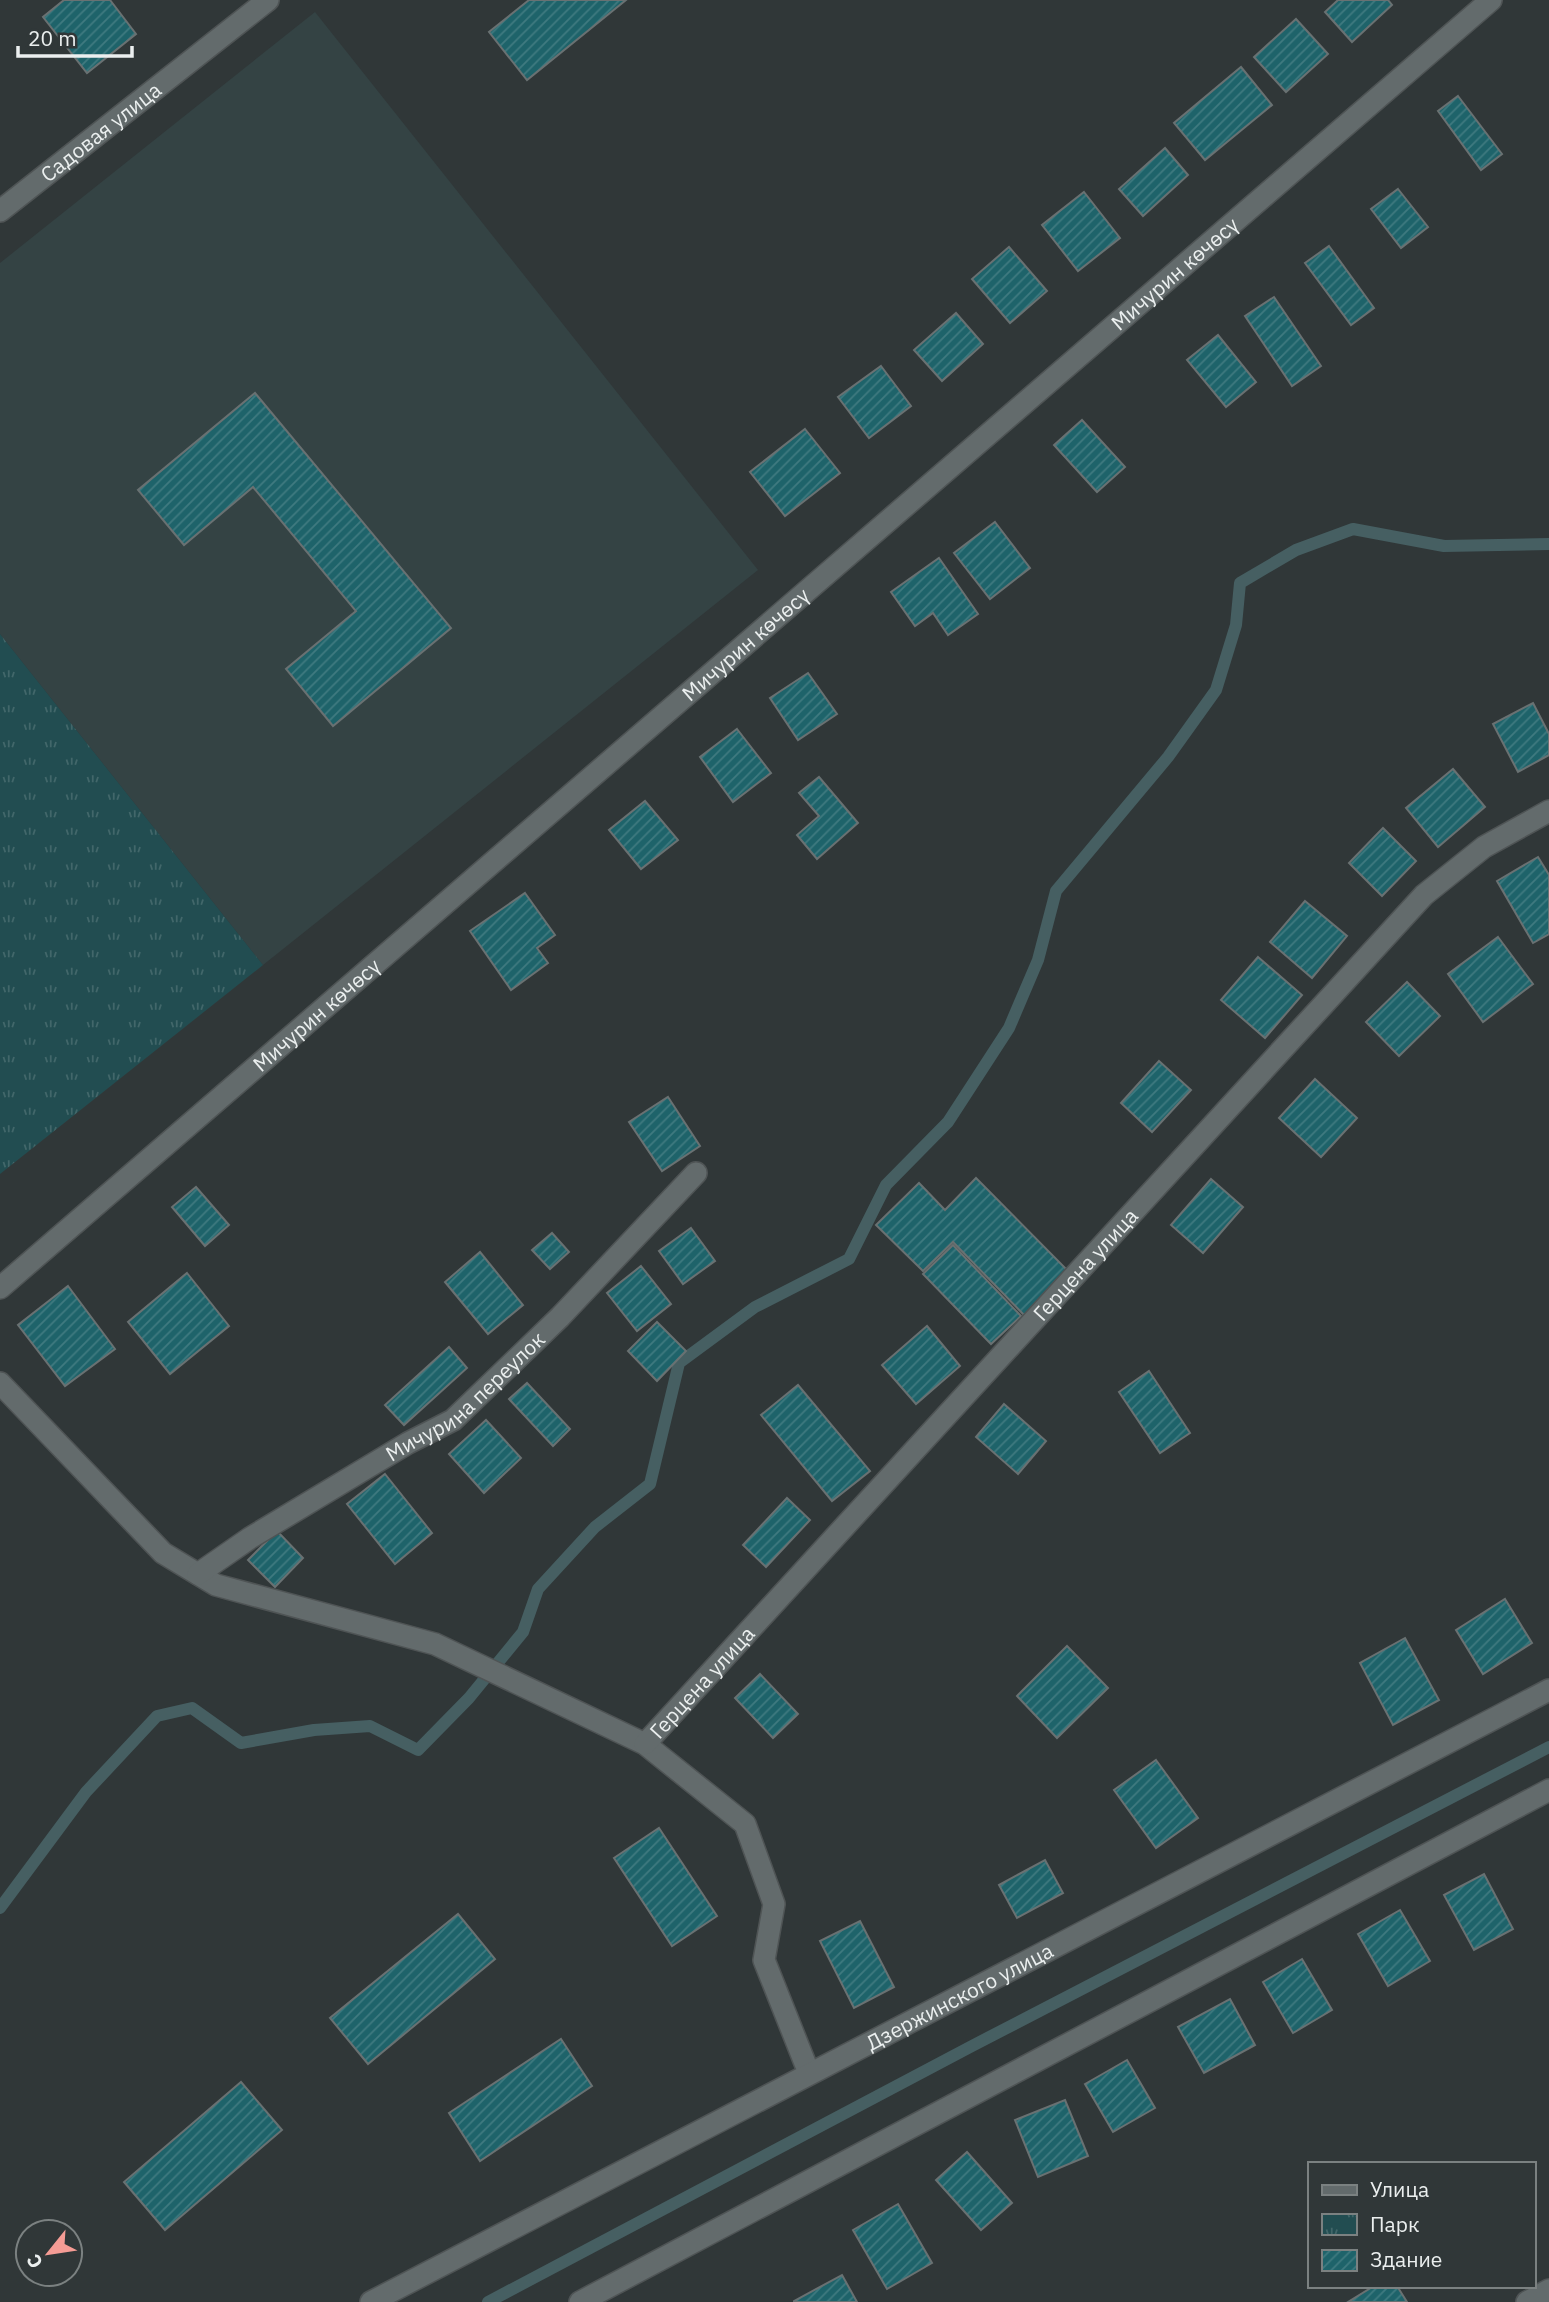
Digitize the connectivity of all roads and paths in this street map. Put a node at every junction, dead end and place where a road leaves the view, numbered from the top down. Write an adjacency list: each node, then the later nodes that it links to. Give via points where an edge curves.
1 (268, 0): 3 (street, Садовая улица)
2 (1487, 1): 6 (street, Мичурин көчөсү)
3 (0, 211)
4 (1549, 811): 10 (street, Герцена улица, via 1484,847 1424,895)
5 (696, 1173): 8 (street, Мичурина переулок, via 560,1317 453,1420 250,1538)
6 (0, 1288)
7 (0, 1383): 8 (street, via 163,1553)
8 (198, 1574): 10 (street, via 216,1585 435,1644)
9 (1549, 1690): 12 (street, Дзержинского улица)
10 (645, 1744): 12 (street, via 745,1824 774,1904 764,1960)
11 (1549, 1790): 15 (street)
12 (809, 2073): 14 (street, Дзержинского улица)
13 (1549, 2290): 16 (street)
14 (371, 2302)
15 (580, 2302)
16 (1527, 2302)

